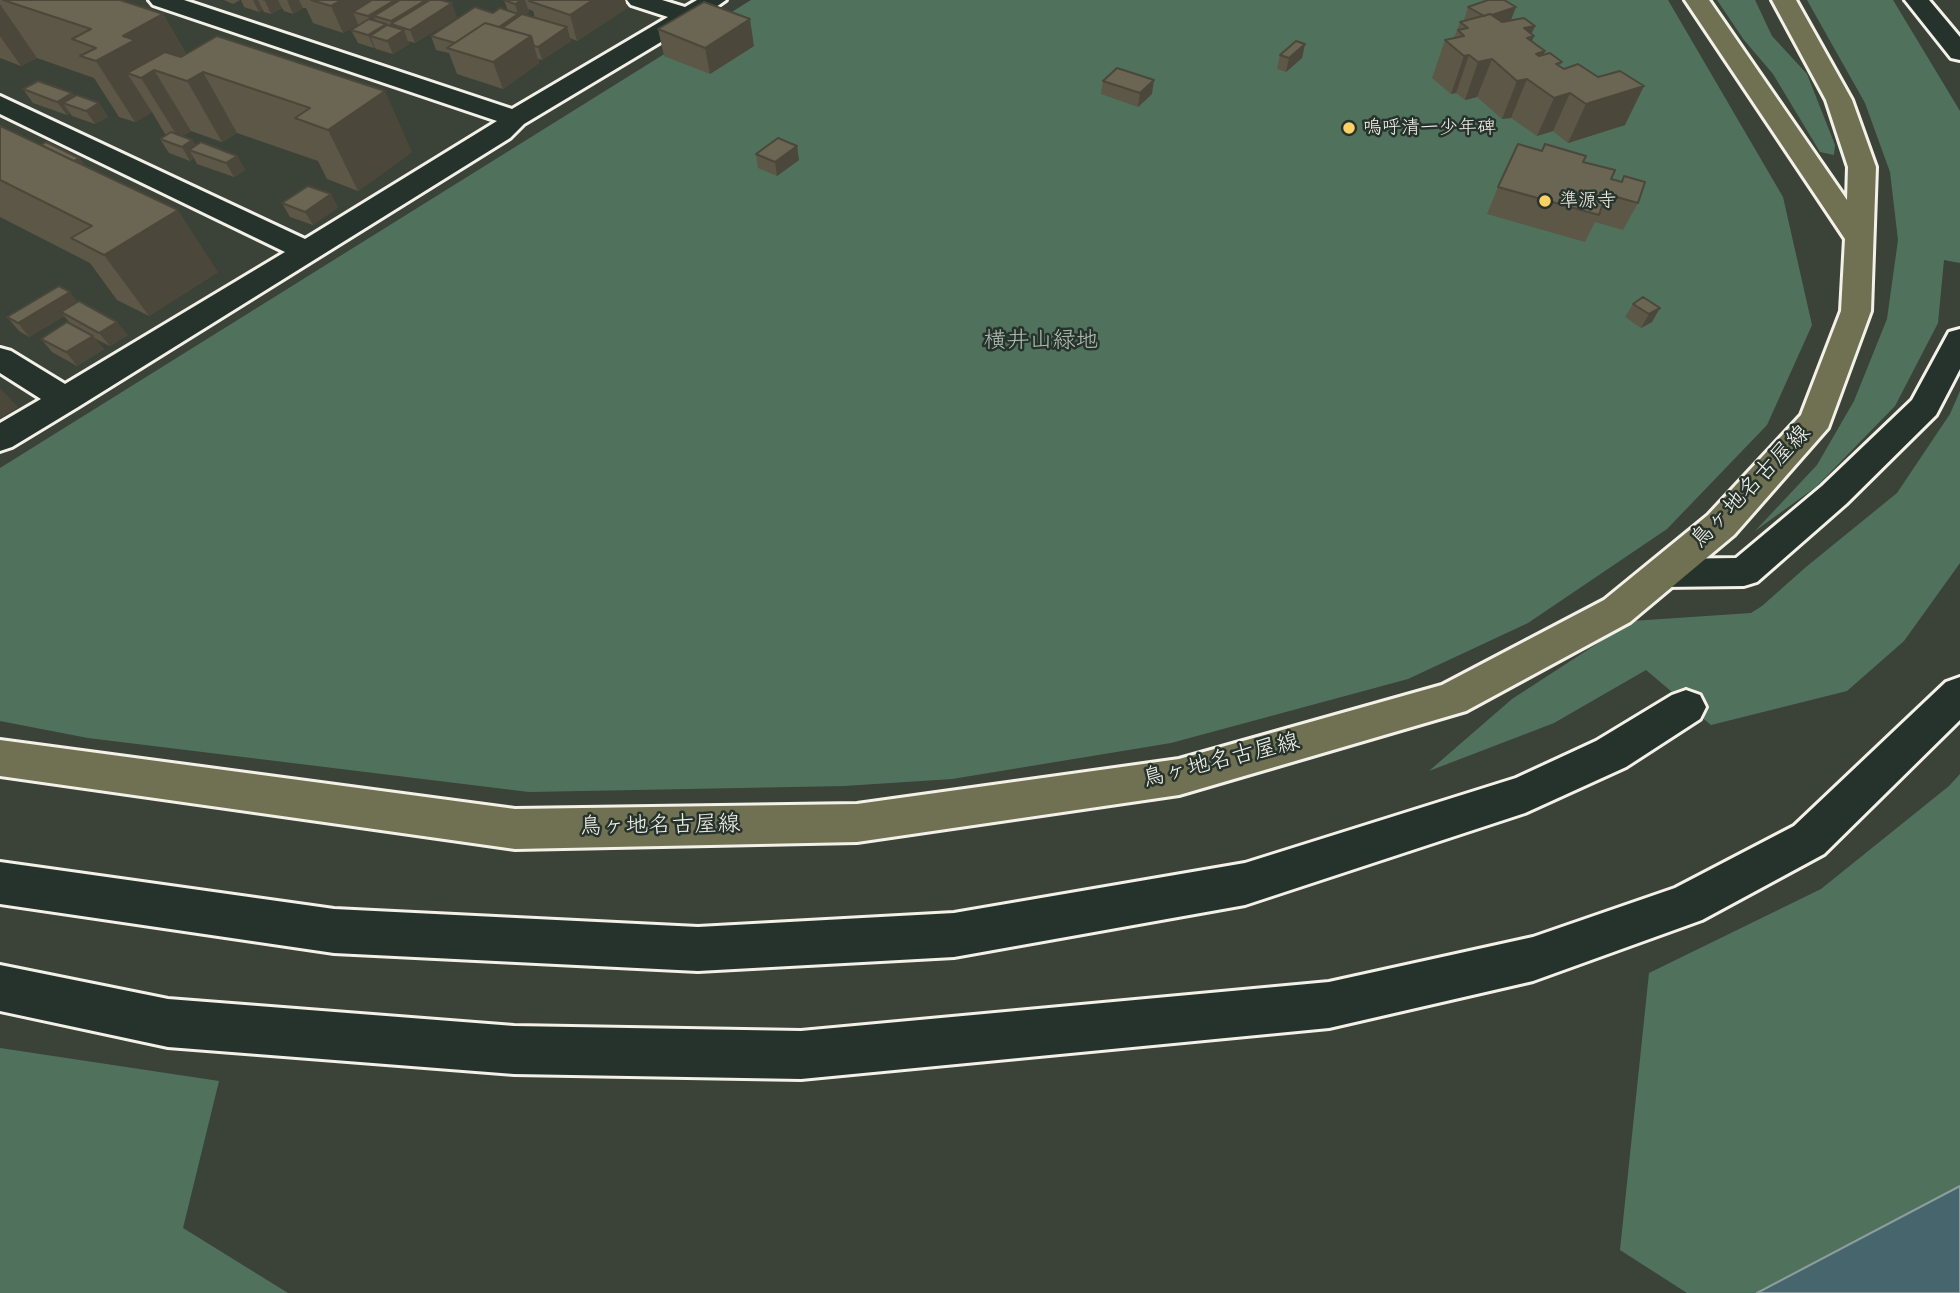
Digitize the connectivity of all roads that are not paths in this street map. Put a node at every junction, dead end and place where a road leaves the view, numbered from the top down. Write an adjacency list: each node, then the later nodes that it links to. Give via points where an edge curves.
1 (160, 0): 10 (street)
2 (639, 0): 7 (street)
3 (714, 0): 7 (street)
4 (1697, 0): 11 (main road)
5 (1784, 0): 11 (main road, 鳥ヶ地名古屋線, via 1839,100 1862,167)
6 (1917, 0): 8 (street)
7 (688, 16): 10 (street)
8 (1960, 53)
9 (0, 104): 12 (street)
10 (515, 118): 12 (street)
11 (1860, 241): 17 (main road, 鳥ヶ地名古屋線, via 1856,311 1816,420 1721,525)
12 (307, 251): 15 (street)
13 (1960, 339): 17 (street, via 1924,407 1834,495 1744,572)
14 (0, 359): 15 (street)
15 (66, 399): 16 (street)
16 (0, 439)
17 (1663, 573): 20 (main road, 鳥ヶ地名古屋線, via 1617,611 1452,699 1179,777 856,823 515,829)
18 (1960, 694): 22 (street, via 1809,840 1686,905 1534,960 1329,1005 801,1055 514,1050 168,1023)
19 (1686, 707): 21 (street, via 1611,754 1525,794 1245,884 954,935 698,948 334,931)
20 (0, 758)
21 (0, 883)
22 (0, 988)

